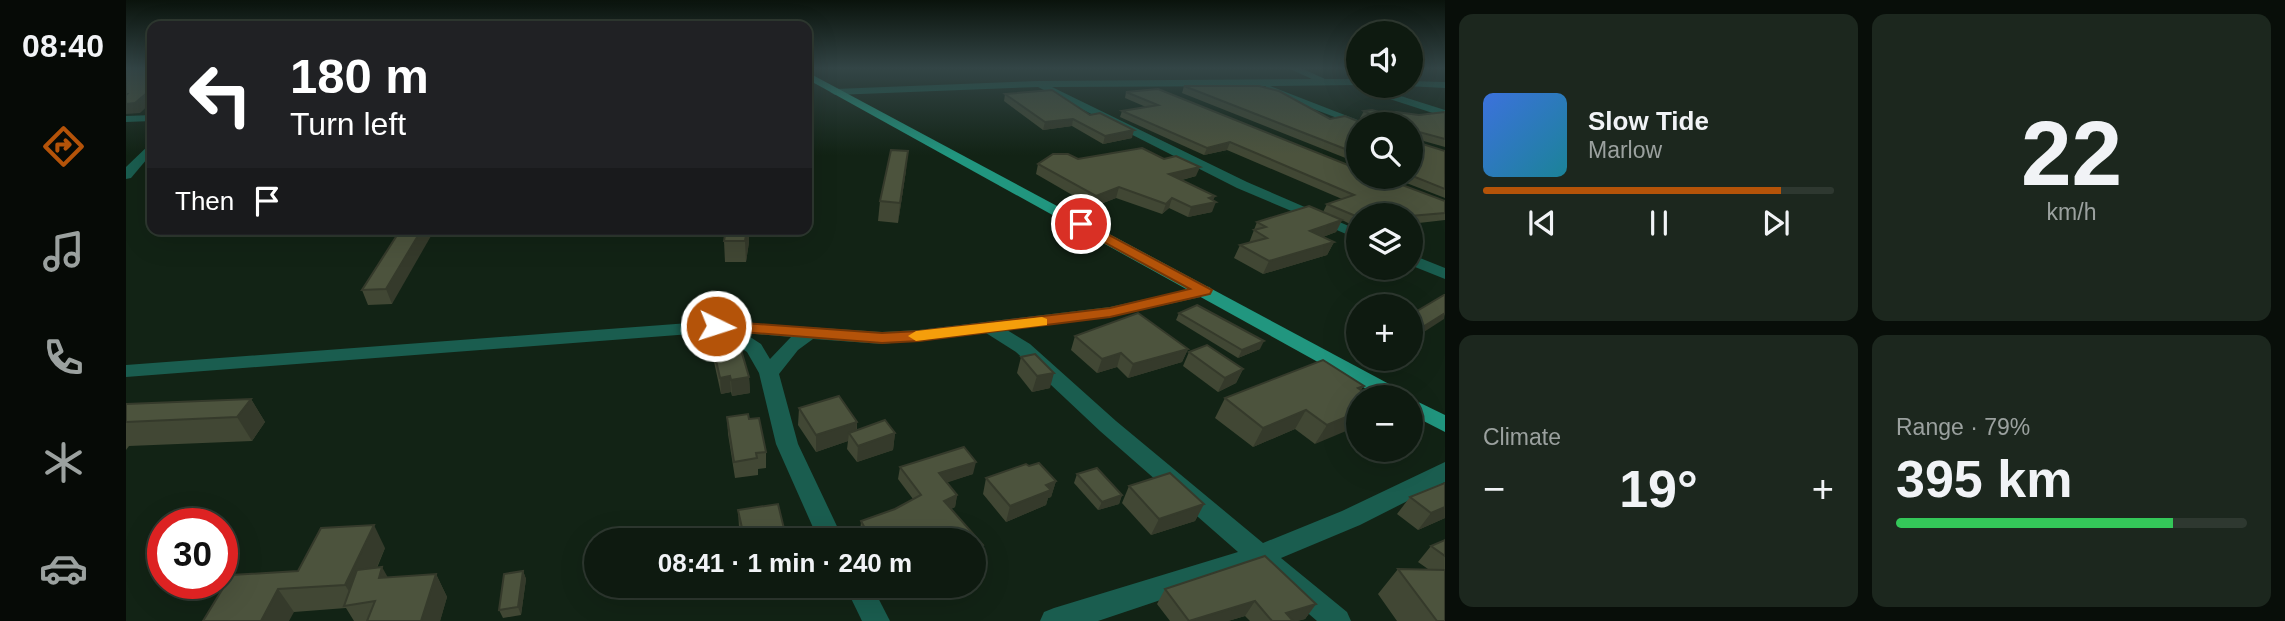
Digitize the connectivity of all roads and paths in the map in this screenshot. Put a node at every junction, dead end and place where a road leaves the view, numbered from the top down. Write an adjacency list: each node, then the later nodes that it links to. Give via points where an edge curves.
1 (844, 97): 14 (main road)
2 (1064, 97): 11 (street, via 1242,185)
3 (1294, 97): 6 (street)
4 (1398, 98): 5 (street)
5 (1445, 114)
6 (1346, 117)
7 (147, 118): 8 (street)
8 (126, 119)
9 (147, 152): 10 (street)
10 (126, 175)
11 (1346, 230)
12 (1423, 265): 13 (street)
13 (1445, 274)
14 (1204, 290): 16 (street, via 1110,312); 20 (main road)
15 (716, 326): 17 (street); 18 (street); 19 (street, via 754,348)
16 (989, 327): 17 (street, via 882,338); 25 (street, via 1023,348)
17 (810, 332): 19 (street, via 780,357)
18 (126, 372)
19 (769, 373): 24 (street, via 787,444)
20 (1375, 385)
21 (1423, 412): 22 (main road)
22 (1445, 424)
23 (1445, 471): 25 (street, via 1343,522)
24 (826, 528)
25 (1260, 556): 28 (street); 29 (street)
26 (864, 598): 27 (street)
27 (876, 621)
28 (1054, 621)
29 (1337, 621)

